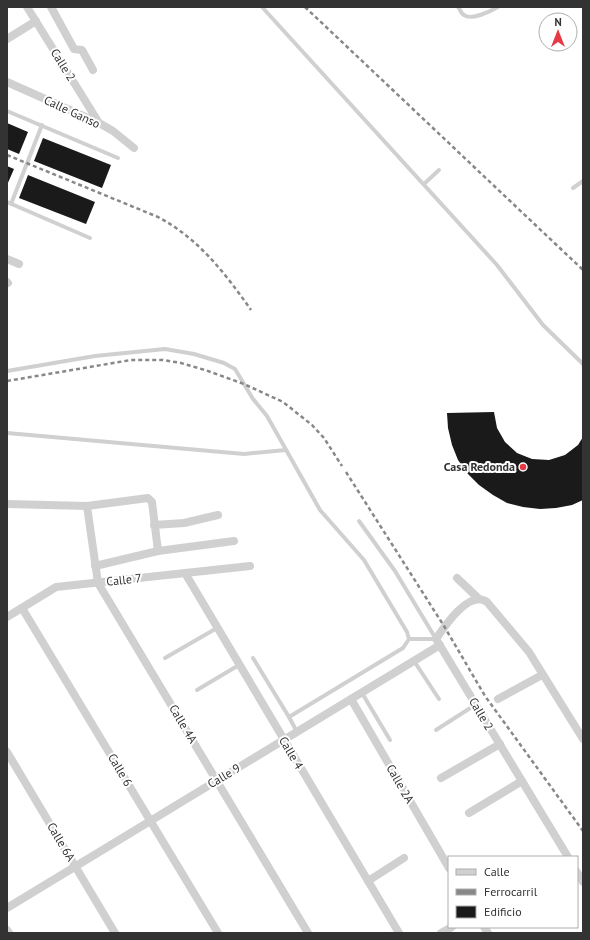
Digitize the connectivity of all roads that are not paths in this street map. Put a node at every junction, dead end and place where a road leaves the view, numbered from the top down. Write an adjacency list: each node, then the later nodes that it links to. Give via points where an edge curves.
1 (27, 7): 6 (street, Calle 2)
2 (51, 7): 8 (street, via 74,49 82,50)
3 (262, 7): 17 (lane)
4 (458, 7): 5 (lane, via 463,15 470,18)
5 (498, 7)
6 (36, 21): 7 (street); 11 (street, Calle 2)
7 (7, 39)
8 (93, 70)
9 (7, 82): 11 (street, Calle Ganso)
10 (7, 111): 12 (lane)
11 (99, 123): 13 (street, Calle Ganso)
12 (42, 125): 14 (lane); 19 (lane)
13 (134, 148)
14 (118, 158)
15 (439, 170): 17 (lane)
16 (583, 181): 18 (lane)
17 (424, 184): 23 (lane, via 497,265 543,325)
18 (573, 188)
19 (9, 203): 20 (lane)
20 (90, 238)
21 (7, 259): 22 (street)
22 (19, 264)
23 (583, 364)
24 (7, 371): 26 (lane, via 146,350 165,349 194,354 235,369 253,399 267,416)
25 (7, 433): 26 (lane, via 244,454)
26 (286, 450): 43 (lane, via 320,510 364,560)
27 (7, 504): 28 (street)
28 (87, 506): 31 (street, via 148,498 152,502); 34 (street, Calle 4A)
29 (218, 515): 31 (street)
30 (359, 522): 44 (lane, Calle 2, via 395,571)
31 (154, 525): 33 (street)
32 (234, 541): 33 (street)
33 (158, 551): 34 (street)
34 (95, 566): 38 (street, Calle 4A)
35 (250, 566): 36 (street, Calle 7)
36 (185, 573): 38 (street, Calle 7); 42 (street, Calle 4)
37 (457, 578): 39 (street)
38 (98, 583): 40 (street, Calle 7, via 56,587); 65 (street, Calle 4A)
39 (479, 599): 44 (street, via 464,606 449,619); 49 (street, via 487,602 529,652)
40 (22, 608): 41 (street, Calle 7); 68 (street, Calle 6)
41 (7, 617)
42 (217, 628): 45 (lane); 48 (street, Calle 4)
43 (409, 639): 44 (lane); 56 (lane, via 403,648)
44 (438, 642): 47 (street, Calle 9); 55 (street, Calle 2)
45 (166, 658)
46 (253, 658): 56 (lane)
47 (414, 661): 51 (street, Calle 9); 53 (lane)
48 (239, 665): 50 (lane); 60 (street, Calle 4)
49 (542, 674): 54 (street); 59 (street)
50 (197, 690)
51 (362, 692): 52 (street, Calle 9); 61 (lane)
52 (351, 699): 58 (street, Calle 9); 72 (street, Calle 2A)
53 (439, 699)
54 (498, 699)
55 (476, 705): 57 (lane); 62 (street, Calle 2)
56 (289, 717): 58 (lane)
57 (436, 730)
58 (297, 732): 60 (street, Calle 9)
59 (583, 739)
60 (283, 740): 65 (street, Calle 9); 73 (street, Calle 4)
61 (390, 740)
62 (500, 744): 64 (street); 66 (street, Calle 2)
63 (7, 752): 71 (street, Calle 6A)
64 (441, 778)
65 (216, 781): 68 (street, Calle 9); 80 (street, Calle 4A)
66 (522, 781): 67 (street); 69 (street, Calle 2)
67 (469, 813)
68 (151, 820): 71 (street, Calle 9); 79 (street, Calle 6)
69 (567, 856)
70 (404, 858): 73 (street)
71 (76, 866): 74 (street, Calle 9); 78 (street, Calle 6A)
72 (448, 866)
73 (368, 881): 81 (street, Calle 4)
74 (7, 908)
75 (450, 928): 82 (street)
76 (7, 930): 77 (street)
77 (9, 933)
78 (115, 933)
79 (218, 933)
80 (308, 933)
81 (399, 933)
82 (441, 933)

